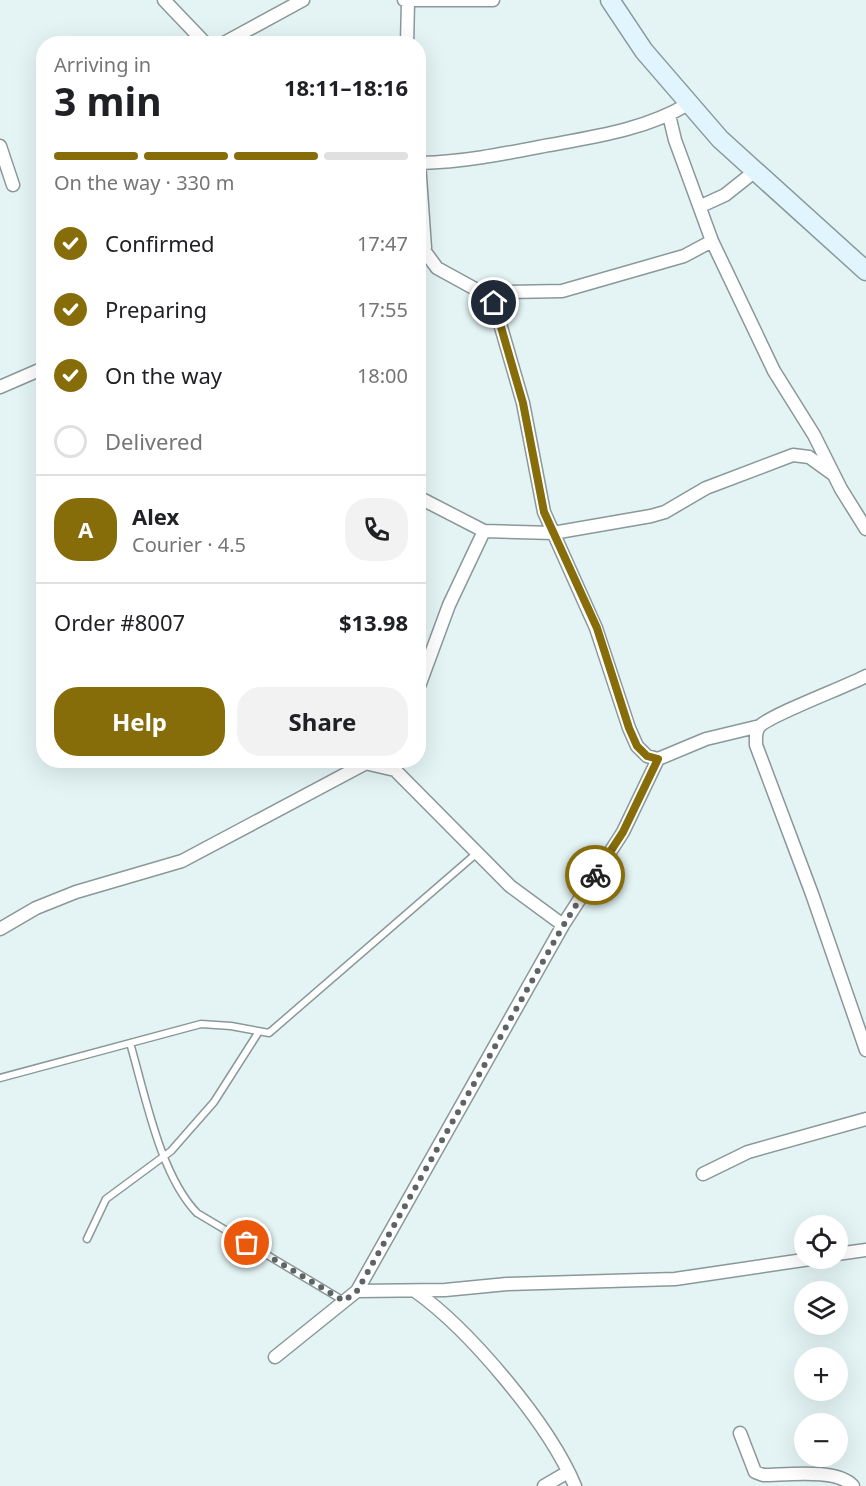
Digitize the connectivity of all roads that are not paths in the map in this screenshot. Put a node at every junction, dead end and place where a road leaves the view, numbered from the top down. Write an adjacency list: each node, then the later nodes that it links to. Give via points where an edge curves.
1 (164, 0): 6 (street)
2 (303, 0): 7 (street)
3 (493, 0): 5 (street)
4 (610, 0): 9 (main road, via 644,51)
5 (406, 1): 8 (street)
6 (198, 36)
7 (237, 36)
8 (407, 36)
9 (688, 104): 10 (street); 13 (main road)
10 (669, 115): 12 (street, via 628,129 476,159); 15 (street)
11 (0, 146): 14 (street)
12 (426, 163)
13 (754, 172): 15 (street, via 725,195); 18 (main road)
14 (14, 185)
15 (701, 206): 16 (street)
16 (712, 241): 19 (street, via 684,256 562,291); 22 (street, via 774,371)
17 (426, 251): 19 (street, via 437,268)
18 (866, 271)
19 (488, 296): 26 (street, via 494,303 523,403 537,485)
20 (36, 371): 21 (street)
21 (0, 387)
22 (835, 476): 24 (street); 26 (street, via 801,454 793,455 706,488 665,512)
23 (426, 501): 25 (street)
24 (866, 529)
25 (484, 531): 26 (street); 27 (street, via 449,605)
26 (553, 533): 30 (street, via 597,628 637,746 647,756)
27 (426, 667)
28 (866, 676): 29 (street, via 769,718)
29 (760, 726): 30 (street, via 706,739); 38 (street, via 756,745)
30 (658, 759): 34 (street, via 623,832)
31 (360, 768): 35 (street, via 182,861 76,892 36,908)
32 (395, 768): 33 (street)
33 (477, 854): 34 (street, via 510,886); 36 (lane, via 278,1028)
34 (563, 926): 47 (street)
35 (0, 929)
36 (258, 1033): 37 (lane, via 201,1024); 41 (lane, via 214,1102)
37 (130, 1043): 39 (lane); 41 (lane)
38 (866, 1050)
39 (0, 1078)
40 (866, 1119): 42 (street, via 748,1152)
41 (164, 1157): 43 (lane, via 106,1199); 49 (lane, via 197,1213)
42 (703, 1174)
43 (87, 1239)
44 (866, 1250): 45 (street)
45 (848, 1252)
46 (794, 1261): 48 (street, via 675,1279)
47 (357, 1291): 48 (street); 49 (street)
48 (415, 1291): 52 (street, via 453,1323 507,1383 546,1432)
49 (344, 1301): 50 (street)
50 (275, 1357)
51 (740, 1433): 55 (street, via 755,1472 830,1475)
52 (568, 1472): 53 (street); 54 (street)
53 (544, 1486)
54 (575, 1486)
55 (853, 1486)

